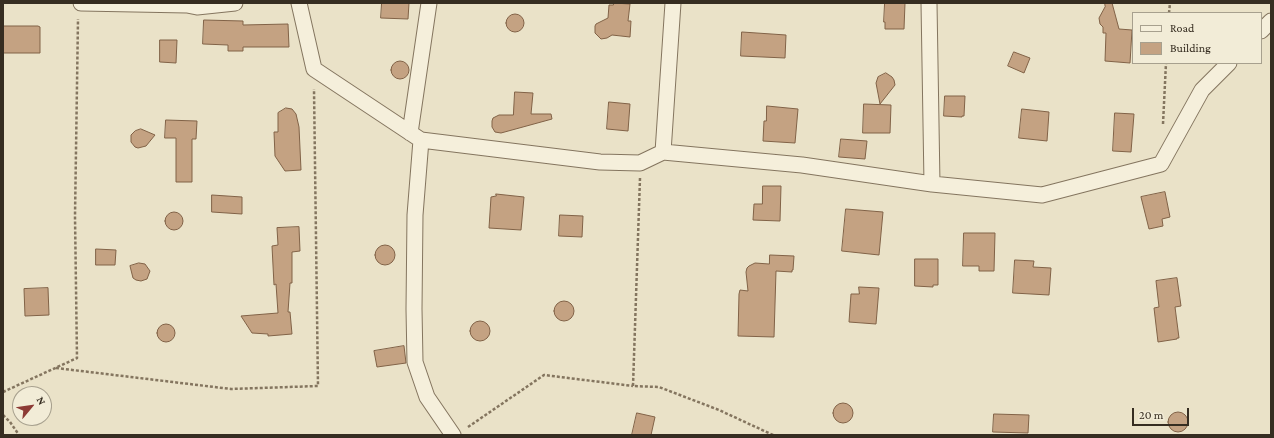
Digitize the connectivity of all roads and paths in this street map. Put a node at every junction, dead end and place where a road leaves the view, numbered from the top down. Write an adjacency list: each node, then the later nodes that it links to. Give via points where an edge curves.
1 (81, 3): 7 (street)
2 (235, 3): 7 (street, via 197,7)
3 (299, 3): 13 (street)
4 (429, 3): 15 (street)
5 (673, 3): 16 (street)
6 (929, 3): 18 (street)
7 (187, 4)
8 (78, 19): 19 (path, via 75,216 77,358)
9 (1271, 21): 10 (street)
10 (1262, 30)
11 (1166, 64): 14 (path)
12 (1228, 64): 18 (street, via 1202,90 1161,164 1042,195)
13 (314, 69): 15 (street); 19 (path, via 318,386 231,389)
14 (1163, 125)
15 (415, 137): 17 (street, via 600,162); 23 (street, via 415,362 427,397)
16 (663, 152): 17 (street); 18 (street, via 802,165)
17 (640, 164): 20 (path)
18 (932, 184)
19 (56, 368): 21 (path)
20 (633, 386): 23 (path, via 544,375); 25 (path, via 659,387 719,410)
21 (3, 392)
22 (3, 416): 24 (path)
23 (458, 433)
24 (19, 435)
25 (773, 435)

